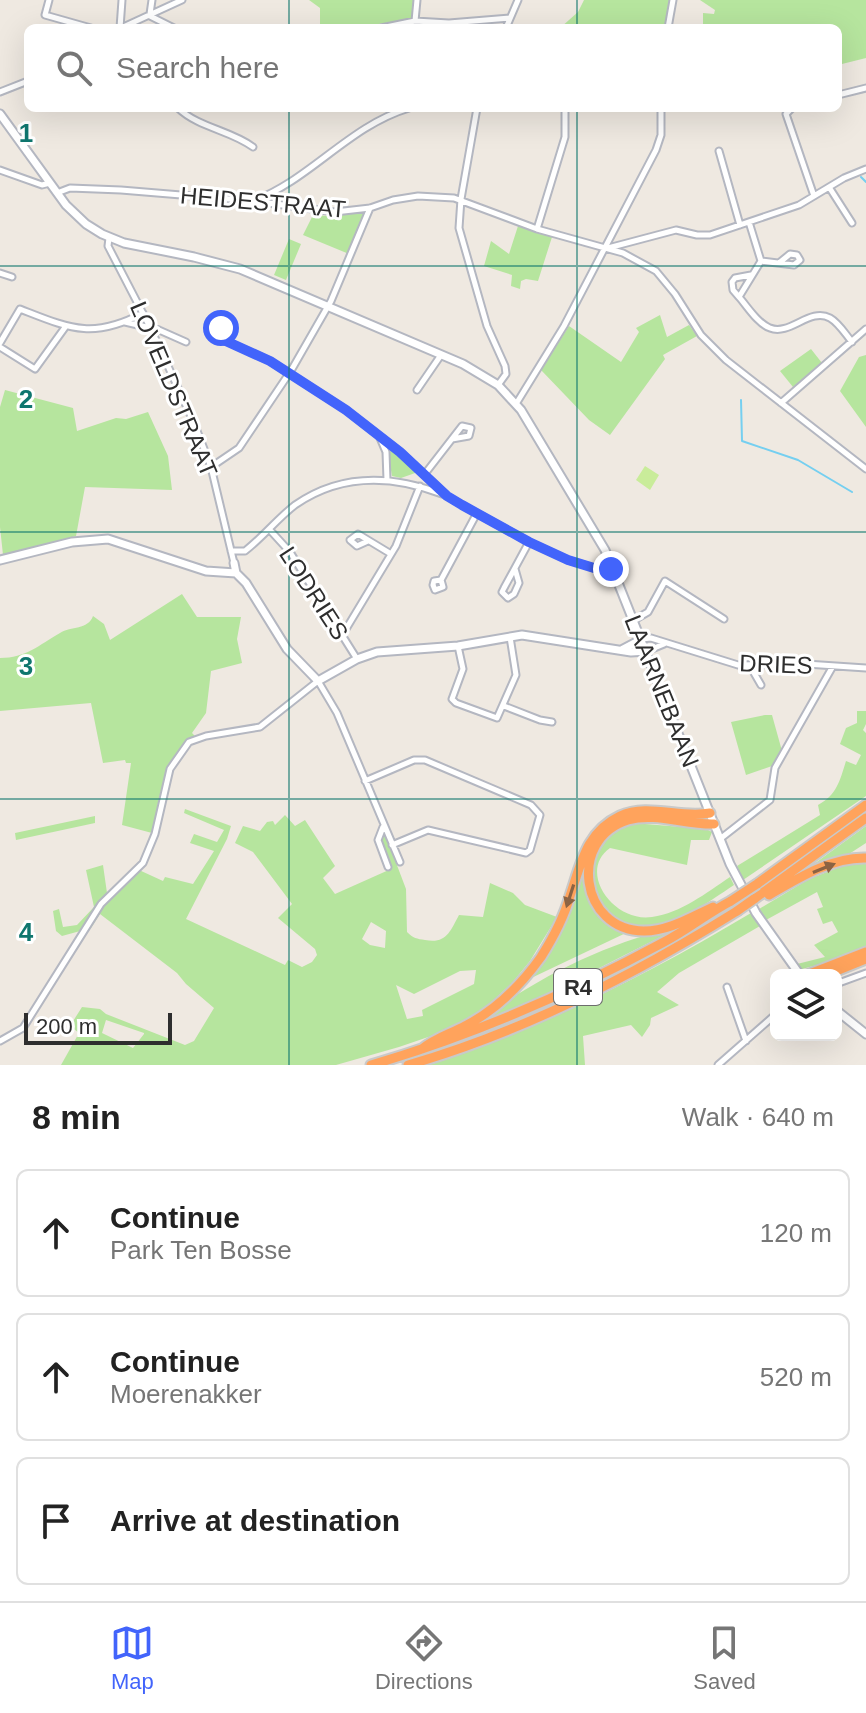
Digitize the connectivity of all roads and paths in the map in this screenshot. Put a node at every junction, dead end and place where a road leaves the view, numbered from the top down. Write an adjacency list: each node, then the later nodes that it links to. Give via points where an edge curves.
1 (49, 0): 11 (street, via 45,15)
2 (122, 0): 12 (street)
3 (152, 0): 8 (street)
4 (182, 0): 8 (street)
5 (417, 0): 10 (street)
6 (518, 0): 9 (street)
7 (673, 0): 17 (street)
8 (149, 15): 13 (street); 14 (street)
9 (510, 18): 10 (street); 16 (street)
10 (415, 21): 15 (street)
11 (77, 24)
12 (120, 24)
13 (129, 24)
14 (166, 24)
15 (400, 24)
16 (508, 24)
17 (669, 24)
18 (24, 83): 20 (street)
19 (866, 88): 21 (street)
20 (0, 92)
21 (842, 94)
22 (183, 112): 29 (street)
23 (400, 112): 36 (street, via 368,126)
24 (476, 112): 38 (street)
25 (565, 112): 45 (street, via 565,137)
26 (661, 112): 47 (street, via 659,144)
27 (788, 112): 37 (street)
28 (0, 114): 33 (street, LAARNEBAAN)
29 (253, 147)
30 (719, 151): 44 (street)
31 (866, 169): 34 (street)
32 (0, 170): 33 (street)
33 (50, 183): 35 (street, LAARNEBAAN)
34 (829, 187): 37 (street); 43 (street)
35 (57, 193): 39 (street, HEIDESTRAAT, via 100,189); 46 (street, LAARNEBAAN, via 79,218)
36 (276, 193): 39 (street); 40 (street)
37 (814, 196): 42 (street)
38 (461, 199): 41 (street, HEIDESTRAAT, via 422,196); 45 (street, HEIDESTRAAT); 66 (street, via 462,243 506,370)
39 (253, 201): 40 (street, HEIDESTRAAT)
40 (273, 205): 41 (street, HEIDESTRAAT, via 335,212)
41 (370, 208): 54 (street)
42 (749, 222): 44 (street); 48 (street)
43 (852, 223)
44 (740, 225): 47 (street, via 703,236 676,230)
45 (537, 229): 47 (street, HEIDESTRAAT)
46 (109, 238): 54 (street, LAARNEBAAN, via 227,265); 55 (street, LOVELDSTRAAT, via 108,246)
47 (603, 250): 68 (street, HEIDESTRAAT, via 634,257 656,271 711,346); 69 (street)
48 (761, 261): 49 (street); 51 (street)
49 (779, 263)
50 (0, 273): 52 (street)
51 (752, 275): 53 (street); 53 (street, via 732,282)
52 (12, 277)
53 (739, 297): 62 (street, via 771,329 820,315 834,321)
54 (329, 306): 64 (street, LAARNEBAAN); 65 (street)
55 (143, 313): 56 (street); 59 (street, LOVELDSTRAAT)
56 (124, 322): 57 (street, via 94,330); 59 (street)
57 (66, 326): 63 (street, via 20,309); 63 (street, via 35,369)
58 (221, 328): 65 (street, via 215,340)
59 (151, 329): 61 (street); 72 (street, LOVELDSTRAAT)
60 (866, 329): 62 (street)
61 (186, 342)
62 (852, 342): 68 (street)
63 (0, 345)
64 (442, 354): 66 (street, LAARNEBAAN); 67 (street)
65 (288, 373): 70 (street); 72 (street, via 239,448)
66 (500, 384): 69 (street, LAARNEBAAN)
67 (417, 390)
68 (781, 403): 73 (street, HEIDESTRAAT)
69 (516, 404): 84 (street, LAARNEBAAN)
70 (379, 435): 74 (street); 75 (street)
71 (452, 439): 74 (street)
72 (211, 467): 82 (street, LOVELDSTRAAT)
73 (866, 469)
74 (424, 475): 77 (street)
75 (387, 480): 76 (street); 79 (street, via 328,488 293,507)
76 (420, 486): 77 (street); 83 (street)
77 (447, 496): 78 (street)
78 (477, 513): 81 (street); 91 (street)
79 (269, 529): 82 (street, via 245,551); 94 (street, LODRIES)
80 (368, 541): 83 (street)
81 (529, 542): 87 (street); 88 (street)
82 (231, 551): 86 (street, LOVELDSTRAAT)
83 (391, 554): 94 (street)
84 (609, 558): 87 (street); 89 (street, LAARNEBAAN)
85 (0, 560): 90 (street, via 98,538 206,571)
86 (234, 563): 90 (street, LOVELDSTRAAT)
87 (594, 568): 89 (street)
88 (515, 569): 88 (street, via 502,592 508,598 519,583)
89 (614, 569): 93 (street, LAARNEBAAN)
90 (236, 573): 105 (street, LOVELDSTRAAT, via 287,649)
91 (441, 580)
92 (724, 619): 93 (street, via 665,581 648,612)
93 (634, 620): 96 (street, LAARNEBAAN)
94 (343, 634): 101 (street, LODRIES)
95 (510, 637): 98 (street); 99 (street, via 534,635); 107 (street, via 516,671)
96 (642, 639): 97 (street, DRIES); 99 (street); 100 (street, LAARNEBAAN)
97 (665, 644): 100 (street); 102 (street, DRIES)
98 (458, 646): 101 (street, via 377,652); 107 (street, via 463,669 452,699 497,718)
99 (623, 649): 100 (street)
100 (647, 651): 111 (street, LAARNEBAAN)
101 (357, 659): 105 (street)
102 (750, 666): 103 (street, DRIES); 106 (street)
103 (829, 666): 104 (street, DRIES); 114 (street, via 775,768 770,800)
104 (866, 668)
105 (318, 681): 109 (street); 132 (street, via 255,730 189,742 170,769 143,863 101,904 23,1028)
106 (761, 685)
107 (504, 706): 108 (street)
108 (552, 722)
109 (365, 781): 113 (street); 115 (street, via 425,760 531,805 540,815 526,853 428,830)
110 (866, 805): 120 (highway, R4, bridge)
111 (712, 818): 114 (street, LAARNEBAAN); 120 (highway, via 625,821 593,849 587,879 602,913 631,930 665,928); 134 (highway, one-way to 134, via 637,811 609,822 584,851 559,924 522,982 477,1019)
112 (866, 818): 119 (highway, R4)
113 (384, 826): 115 (street); 118 (street, via 378,840)
114 (720, 839): 123 (street, LAARNEBAAN, via 751,904)
115 (392, 845): 117 (street)
116 (866, 858): 119 (highway, one-way to 116, via 824,867)
117 (400, 862)
118 (388, 867)
119 (754, 899): 136 (highway, R4, bridge, via 667,952 557,1008)
120 (728, 903): 134 (highway, R4, via 558,997)
121 (866, 952): 124 (highway)
122 (866, 959): 125 (highway)
123 (796, 969)
124 (822, 969)
125 (841, 969)
126 (866, 973): 127 (street)
127 (842, 982)
128 (727, 987): 133 (street)
129 (842, 1015): 131 (street)
130 (770, 1019): 133 (street)
131 (866, 1034)
132 (0, 1041)
133 (746, 1041): 137 (street)
134 (422, 1049): 135 (highway, R4)
135 (371, 1065)
136 (408, 1065)
137 (718, 1065)

